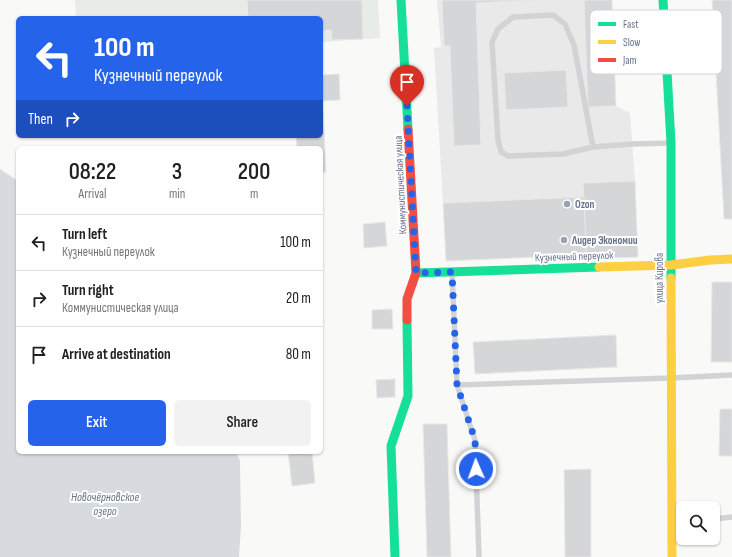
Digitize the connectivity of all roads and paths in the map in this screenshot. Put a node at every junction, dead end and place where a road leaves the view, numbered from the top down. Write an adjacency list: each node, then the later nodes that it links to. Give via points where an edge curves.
1 (401, 0): 10 (street, Коммунистическая улица)
2 (663, 0): 3 (street, улица Кирова)
3 (664, 10)
4 (667, 74): 5 (street, улица Кирова)
5 (671, 143): 6 (lane); 8 (street, улица Кирова)
6 (593, 147): 6 (lane, via 564,154 508,156 501,152 498,140 492,42 498,29 514,17 553,15 565,24 574,45)
7 (732, 259): 8 (street, Кузнечный переулок)
8 (671, 265): 9 (street, Кузнечный переулок); 12 (street, улица Кирова)
9 (452, 272): 10 (street, Кузнечный переулок); 13 (lane)
10 (416, 273): 16 (street, via 407,299 408,396 391,446)
11 (732, 375): 12 (lane)
12 (671, 378): 13 (lane); 18 (street, улица Кирова, via 674,522)
13 (457, 385): 17 (lane, via 475,440)
14 (732, 517): 15 (lane)
15 (720, 518)
16 (395, 557)
17 (479, 557)
18 (672, 557)

